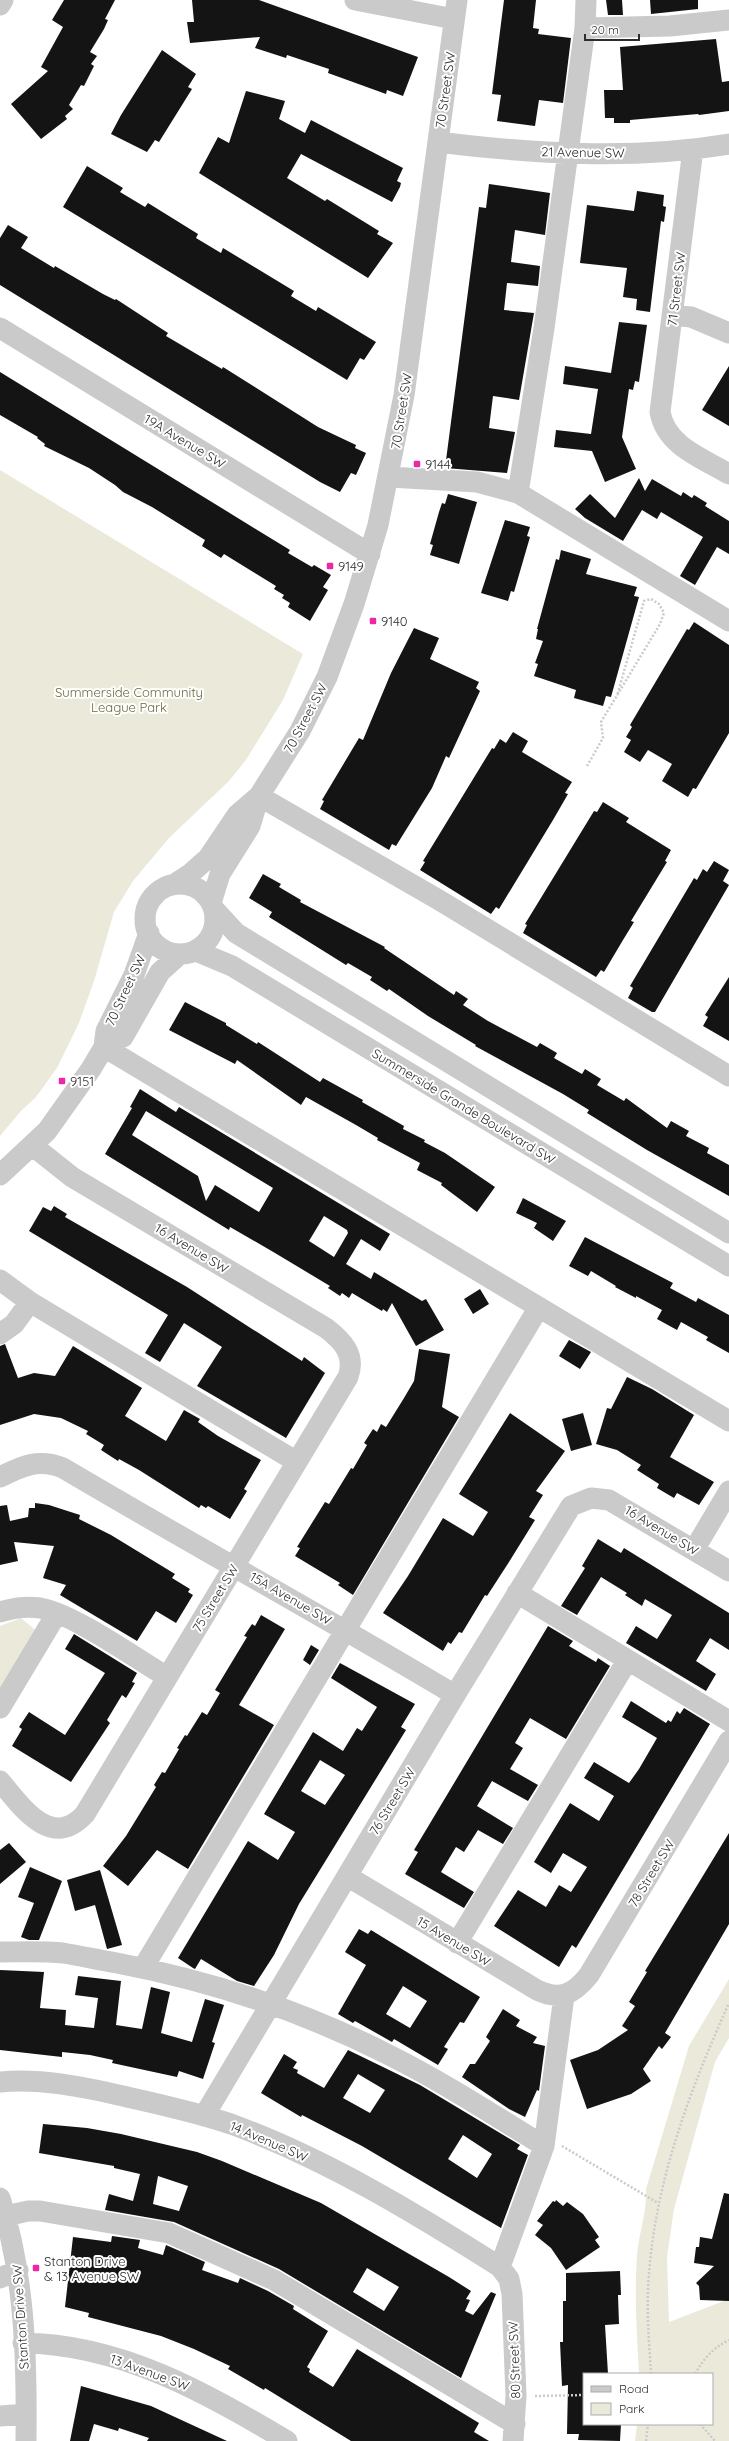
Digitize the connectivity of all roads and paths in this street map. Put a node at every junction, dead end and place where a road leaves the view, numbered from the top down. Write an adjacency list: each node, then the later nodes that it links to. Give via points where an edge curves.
1 (3, 0): 4 (street)
2 (355, 0): 5 (street)
3 (586, 0): 7 (street)
4 (0, 5)
5 (456, 10): 8 (street, 70 Street SW)
6 (729, 20): 7 (street, via 670,26)
7 (585, 28): 11 (street)
8 (438, 142): 11 (street, 21 Avenue SW); 16 (street, 70 Street SW, via 404,396)
9 (729, 144): 10 (street, 21 Avenue SW)
10 (693, 149): 11 (street, 21 Avenue SW, via 633,153); 12 (street, 71 Street SW)
11 (567, 153): 17 (street, via 544,328)
12 (672, 315): 14 (street, via 691,317); 15 (street, 71 Street SW, via 661,402 664,428 677,443)
13 (0, 328): 18 (street, 19A Avenue SW)
14 (729, 333)
15 (729, 474)
16 (389, 477): 17 (street, via 477,482); 18 (street, 70 Street SW)
17 (518, 493): 19 (street)
18 (370, 554): 22 (street, 70 Street SW, via 350,617 316,700)
19 (729, 621)
20 (617, 696): 20 (path, via 664,613 659,604 651,599 644,601); 21 (path, via 601,722 603,738)
21 (587, 766)
22 (259, 796): 23 (street, 70 Street SW, via 237,815 208,858); 24 (street, 70 Street SW, via 250,826 220,874); 28 (street, via 439,900)
23 (173, 885): 24 (street, via 191,885 206,894); 25 (street, via 157,892 146,907 145,925)
24 (213, 906): 26 (street, via 214,928 208,941); 31 (street, via 236,933)
25 (149, 933): 26 (street, via 154,944 163,950); 27 (street, 70 Street SW, via 134,975 106,1031)
26 (188, 952): 27 (street, 70 Street SW, via 160,972 123,1037); 32 (street, Summerside Grande Boulevard SW, via 232,966)
27 (104, 1047): 29 (street, 70 Street SW, via 66,1107); 35 (street)
28 (729, 1076)
29 (33, 1146): 30 (street, 70 Street SW); 37 (street, 16 Avenue SW, via 72,1178 326,1328 339,1338)
30 (0, 1175)
31 (729, 1233)
32 (729, 1266)
33 (0, 1280): 34 (street)
34 (30, 1302): 36 (street, via 14,1324); 39 (street)
35 (538, 1307): 38 (street); 49 (street)
36 (0, 1334)
37 (348, 1352): 39 (street, 75 Street SW, via 351,1368 348,1377)
38 (729, 1421)
39 (297, 1462): 44 (street, 75 Street SW)
40 (0, 1477): 44 (street, 15A Avenue SW, via 40,1462 63,1468)
41 (729, 1492): 43 (street)
42 (591, 1498): 43 (street, 16 Avenue SW, via 609,1500 620,1505); 46 (street, 76 Street SW, via 577,1502 566,1512)
43 (694, 1550): 45 (street, 16 Avenue SW)
44 (234, 1566): 49 (street, 15A Avenue SW); 51 (street, 75 Street SW)
45 (729, 1571)
46 (517, 1594): 50 (street); 52 (street, 76 Street SW)
47 (0, 1612): 48 (street, via 29,1607)
48 (57, 1613): 51 (street); 53 (street)
49 (346, 1630): 52 (street, 15A Avenue SW); 60 (street)
50 (627, 1660): 54 (street); 58 (street)
51 (167, 1677): 56 (street, 75 Street SW, via 85,1814 69,1826 58,1828 41,1824 32,1818)
52 (455, 1695): 57 (street, 76 Street SW)
53 (0, 1708)
54 (729, 1721)
55 (729, 1741): 61 (street, 78 Street SW, via 589,1975 576,1990)
56 (0, 1781)
57 (347, 1876): 58 (street, 15 Avenue SW); 62 (street, 76 Street SW)
58 (457, 1943): 61 (street, 15 Avenue SW, via 537,1990 550,1996)
59 (0, 1952): 60 (street, via 63,1953)
60 (143, 1968): 62 (street)
61 (564, 1996): 66 (street)
62 (272, 2003): 65 (street, 76 Street SW); 66 (street, via 393,2057)
63 (729, 2003): 67 (path, via 686,2107)
64 (0, 2082): 65 (street, 14 Avenue SW, via 42,2083 107,2092)
65 (204, 2116): 69 (street, 14 Avenue SW, via 254,2133 326,2165)
66 (545, 2141): 67 (path); 69 (street)
67 (658, 2203): 73 (path, via 648,2275)
68 (3, 2207): 70 (street, Stanton Drive SW); 81 (street, via 169,2233 274,2280)
69 (504, 2273): 76 (street, 80 Street SW, via 512,2294)
70 (9, 2274): 72 (street, Stanton Drive SW)
71 (729, 2340): 74 (path, via 715,2347 703,2359)
72 (23, 2343): 77 (street, Stanton Drive SW); 83 (street, 13 Avenue SW, via 71,2347 170,2377 218,2400)
73 (651, 2373)
74 (696, 2373)
75 (583, 2395): 76 (path)
76 (516, 2396): 81 (street, 80 Street SW)
77 (26, 2414): 78 (street); 82 (street, Stanton Drive SW)
78 (0, 2416)
79 (648, 2425): 84 (path)
80 (701, 2425): 85 (path)
81 (514, 2433)
82 (26, 2441)
83 (288, 2441)
84 (646, 2441)
85 (715, 2441)

